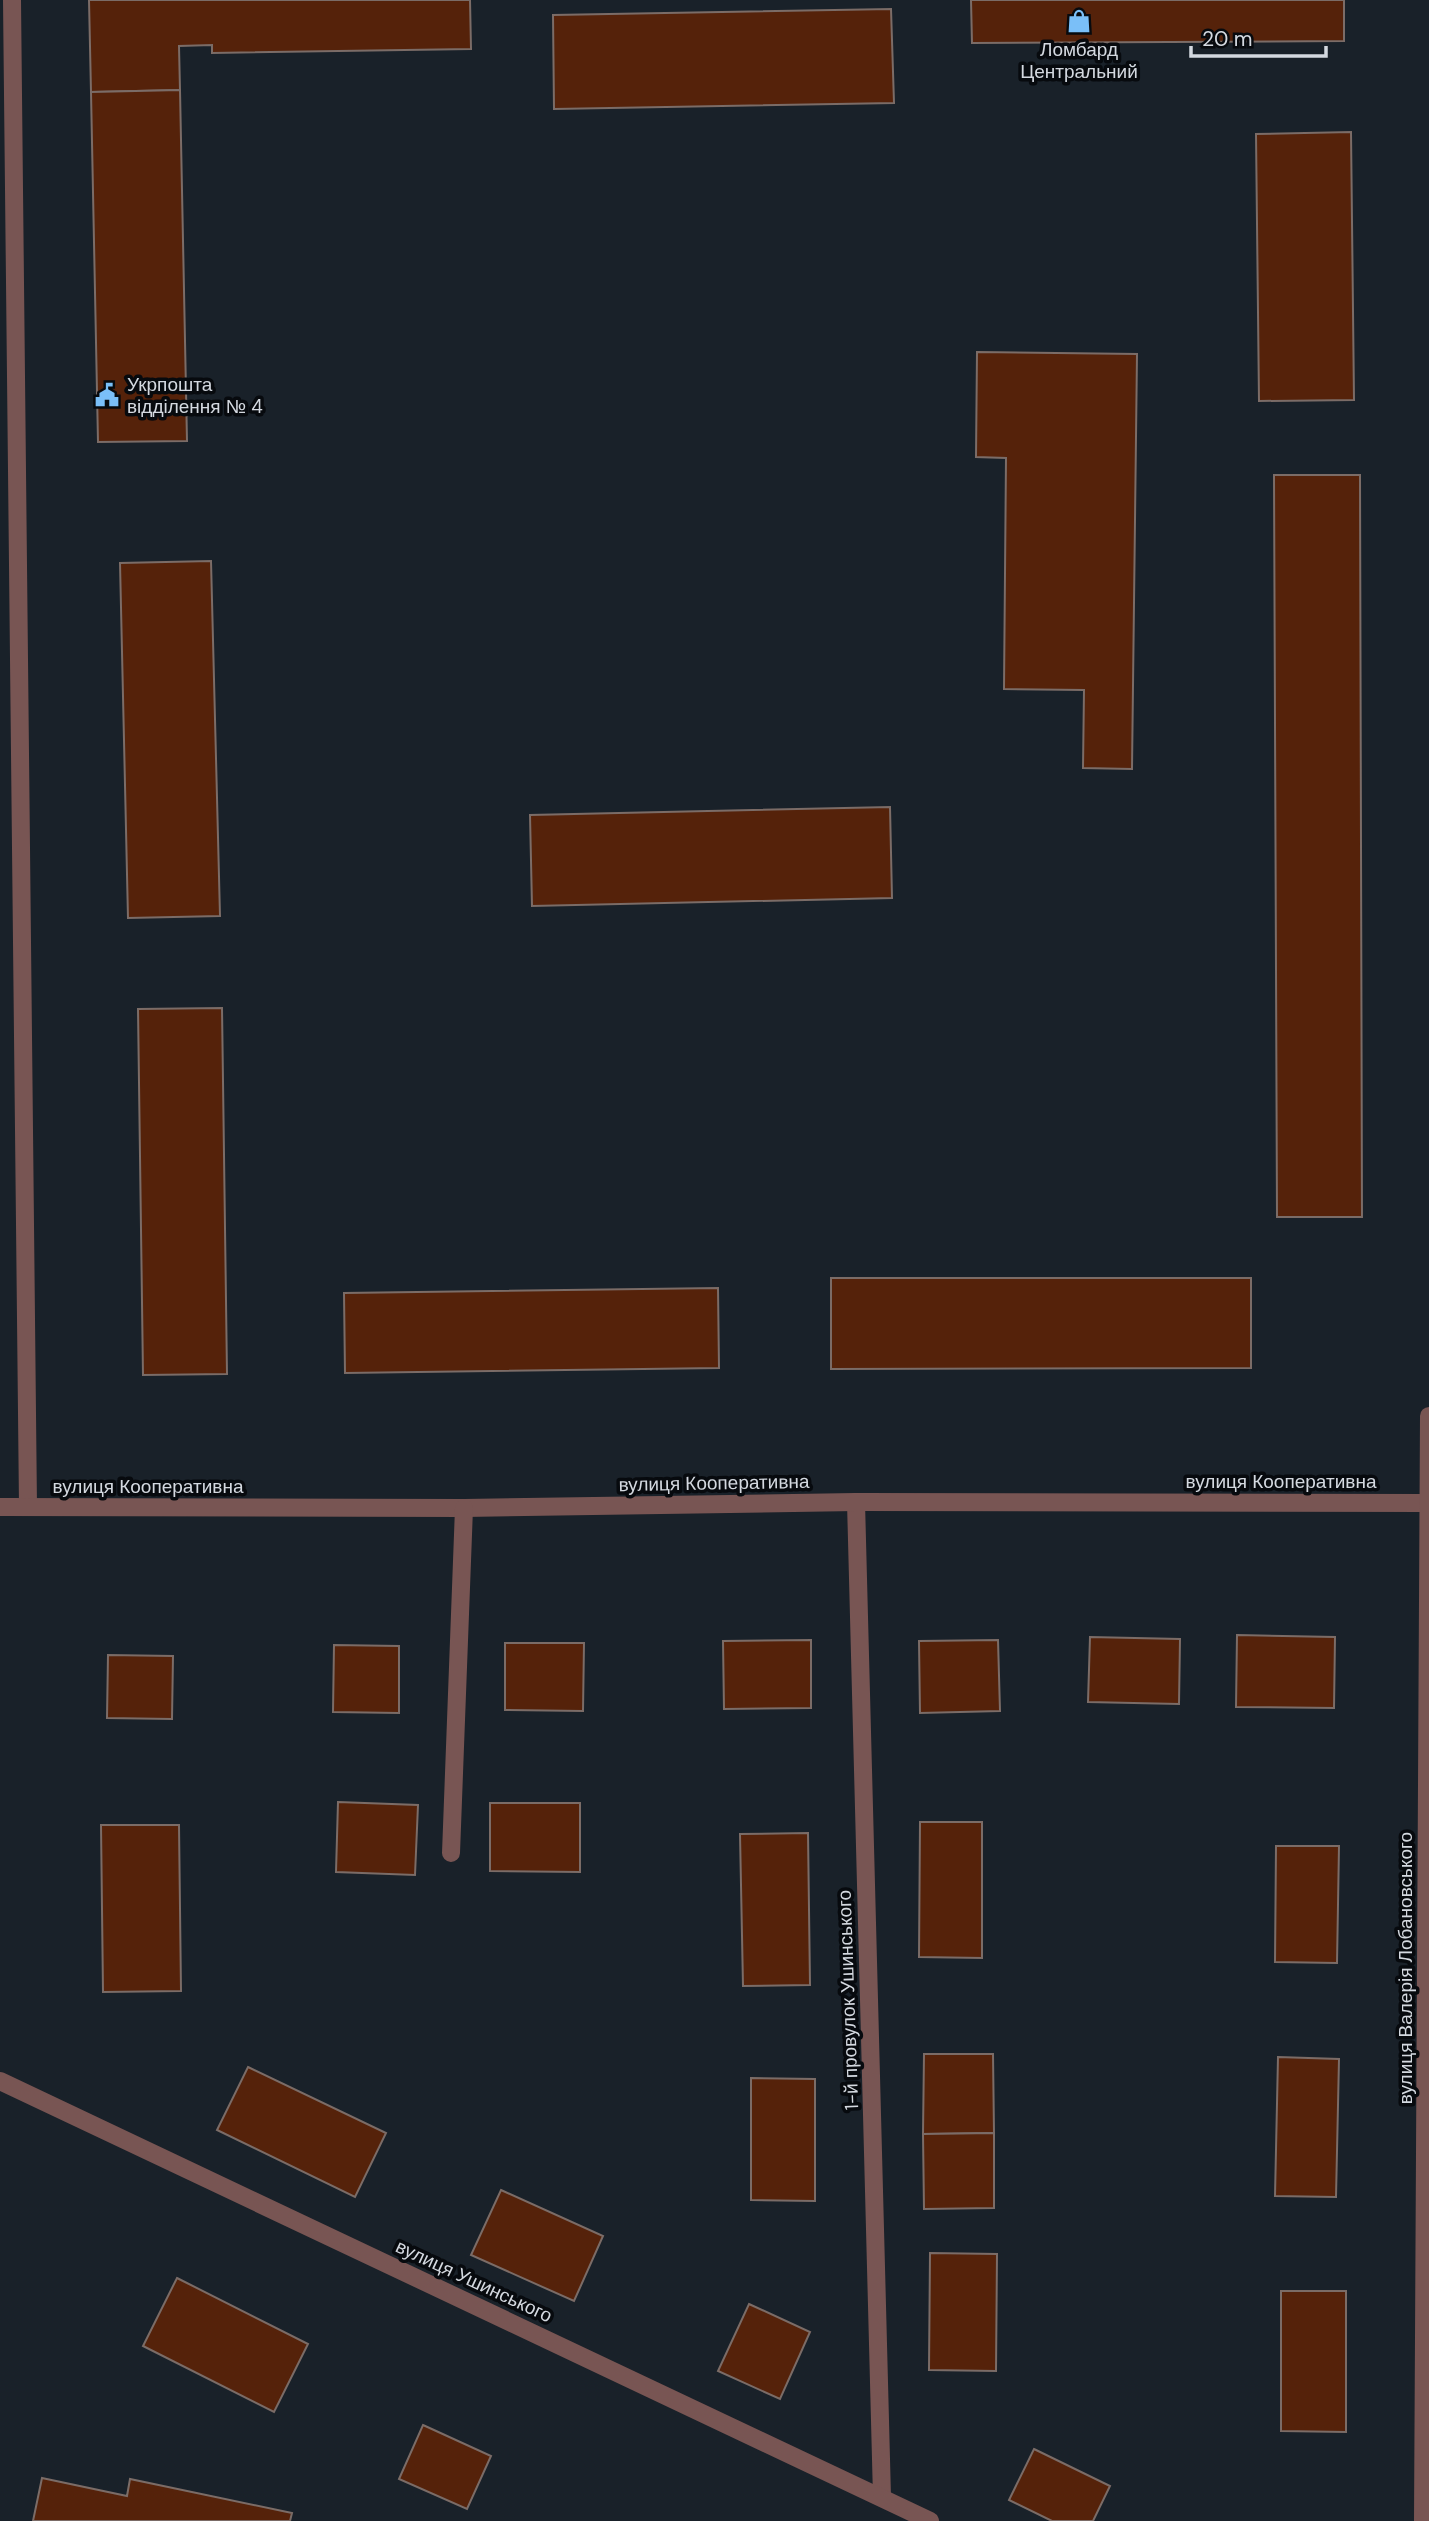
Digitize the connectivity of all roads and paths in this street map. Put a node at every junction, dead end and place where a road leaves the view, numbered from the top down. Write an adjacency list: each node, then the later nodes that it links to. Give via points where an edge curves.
1 (12, 0): 6 (street)
2 (1429, 1416): 4 (street, вулиця Валерія Лобановського)
3 (856, 1502): 4 (street, вулиця Кооперативна); 7 (street, вулиця Кооперативна); 10 (street, 1-й провулок Ушинського)
4 (1429, 1503): 12 (street, вулиця Валерія Лобановського)
5 (0, 1507): 6 (street, вулиця Кооперативна)
6 (28, 1507): 7 (street, вулиця Кооперативна)
7 (464, 1508): 8 (street)
8 (451, 1853)
9 (0, 2081): 10 (street, вулиця Ушинського)
10 (882, 2497): 11 (street, вулиця Ушинського)
11 (930, 2521)
12 (1423, 2521)

